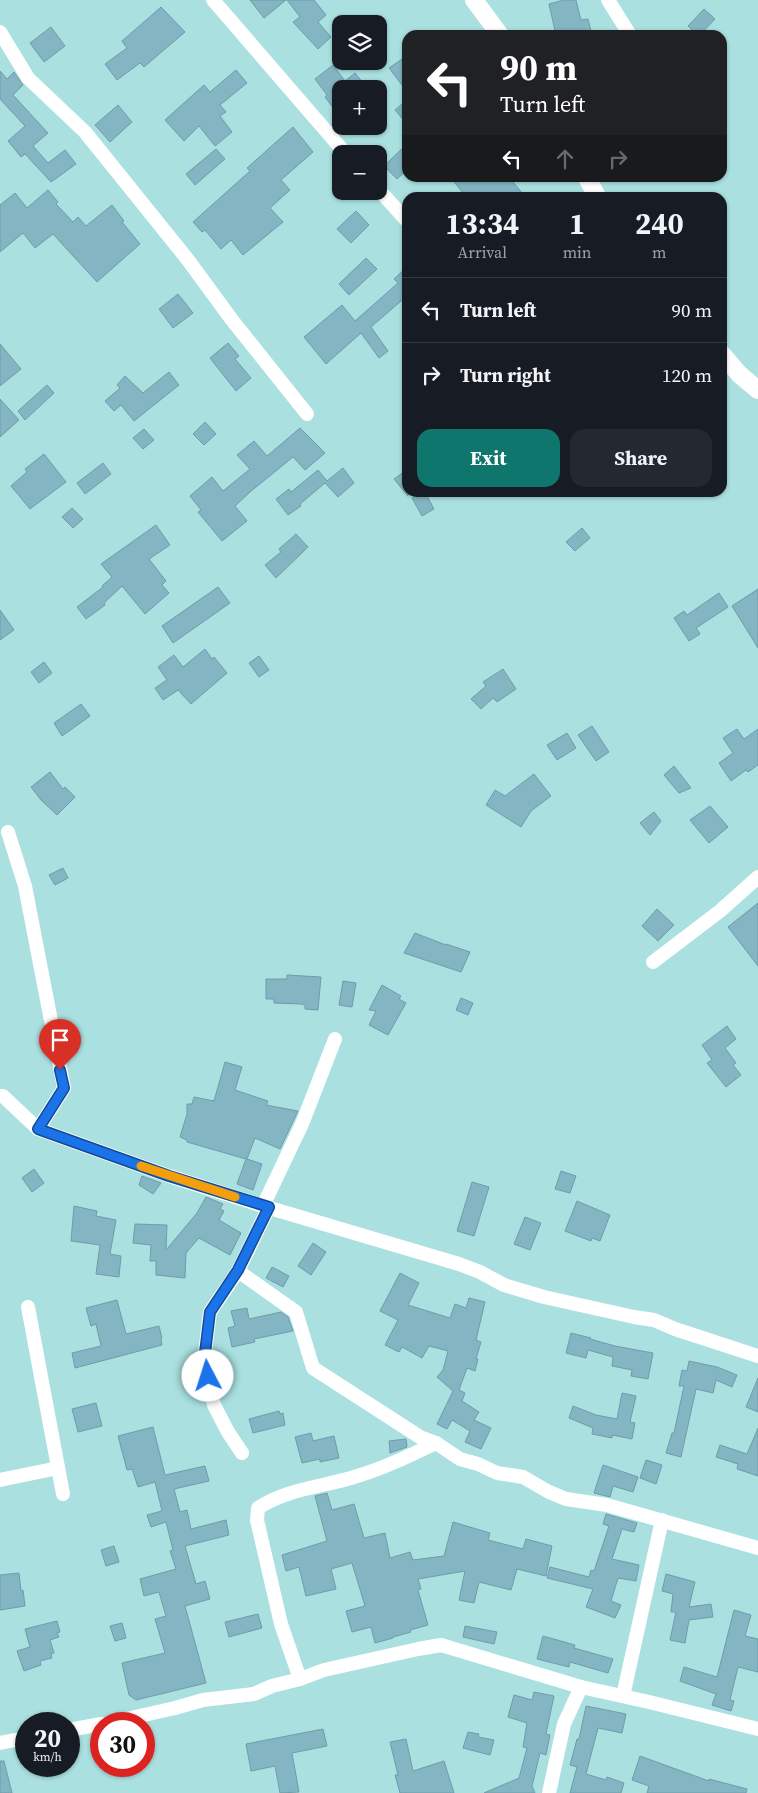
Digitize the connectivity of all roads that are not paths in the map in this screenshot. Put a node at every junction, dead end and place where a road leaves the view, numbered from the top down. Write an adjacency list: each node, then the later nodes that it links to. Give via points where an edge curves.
1 (213, 0): 7 (street)
2 (474, 0): 4 (street)
3 (608, 0): 5 (street)
4 (496, 30)
5 (627, 30)
6 (0, 32): 12 (street, via 28,78 85,132)
7 (338, 145)
8 (387, 199): 9 (street)
9 (402, 215)
10 (727, 360): 11 (street)
11 (758, 390)
12 (307, 414)
13 (8, 832): 18 (street, via 24,886 64,1088)
14 (758, 878): 15 (street)
15 (653, 962)
16 (335, 1039): 19 (street)
17 (0, 1096): 18 (street)
18 (38, 1129): 19 (street)
19 (266, 1207): 20 (street); 22 (street, via 459,1264 504,1285 544,1297 654,1320)
20 (238, 1270): 23 (street, via 296,1312 313,1368 420,1437); 24 (street, via 210,1312 204,1361 214,1406)
21 (28, 1307): 25 (street)
22 (758, 1356)
23 (436, 1443): 28 (street, via 460,1459 523,1477 566,1499 608,1505); 30 (street, via 382,1468 321,1484 258,1508 257,1520 281,1624)
24 (242, 1453)
25 (58, 1468): 26 (street); 27 (street)
26 (0, 1480)
27 (63, 1494)
28 (662, 1520): 29 (street); 32 (street)
29 (758, 1548)
30 (300, 1678): 31 (street, via 441,1646); 33 (street, via 254,1694 203,1700)
31 (581, 1687): 32 (street); 37 (street, via 564,1724)
32 (623, 1696): 34 (street)
33 (155, 1712)
34 (758, 1729)
35 (15, 1740): 36 (street)
36 (0, 1743)
37 (549, 1793)

